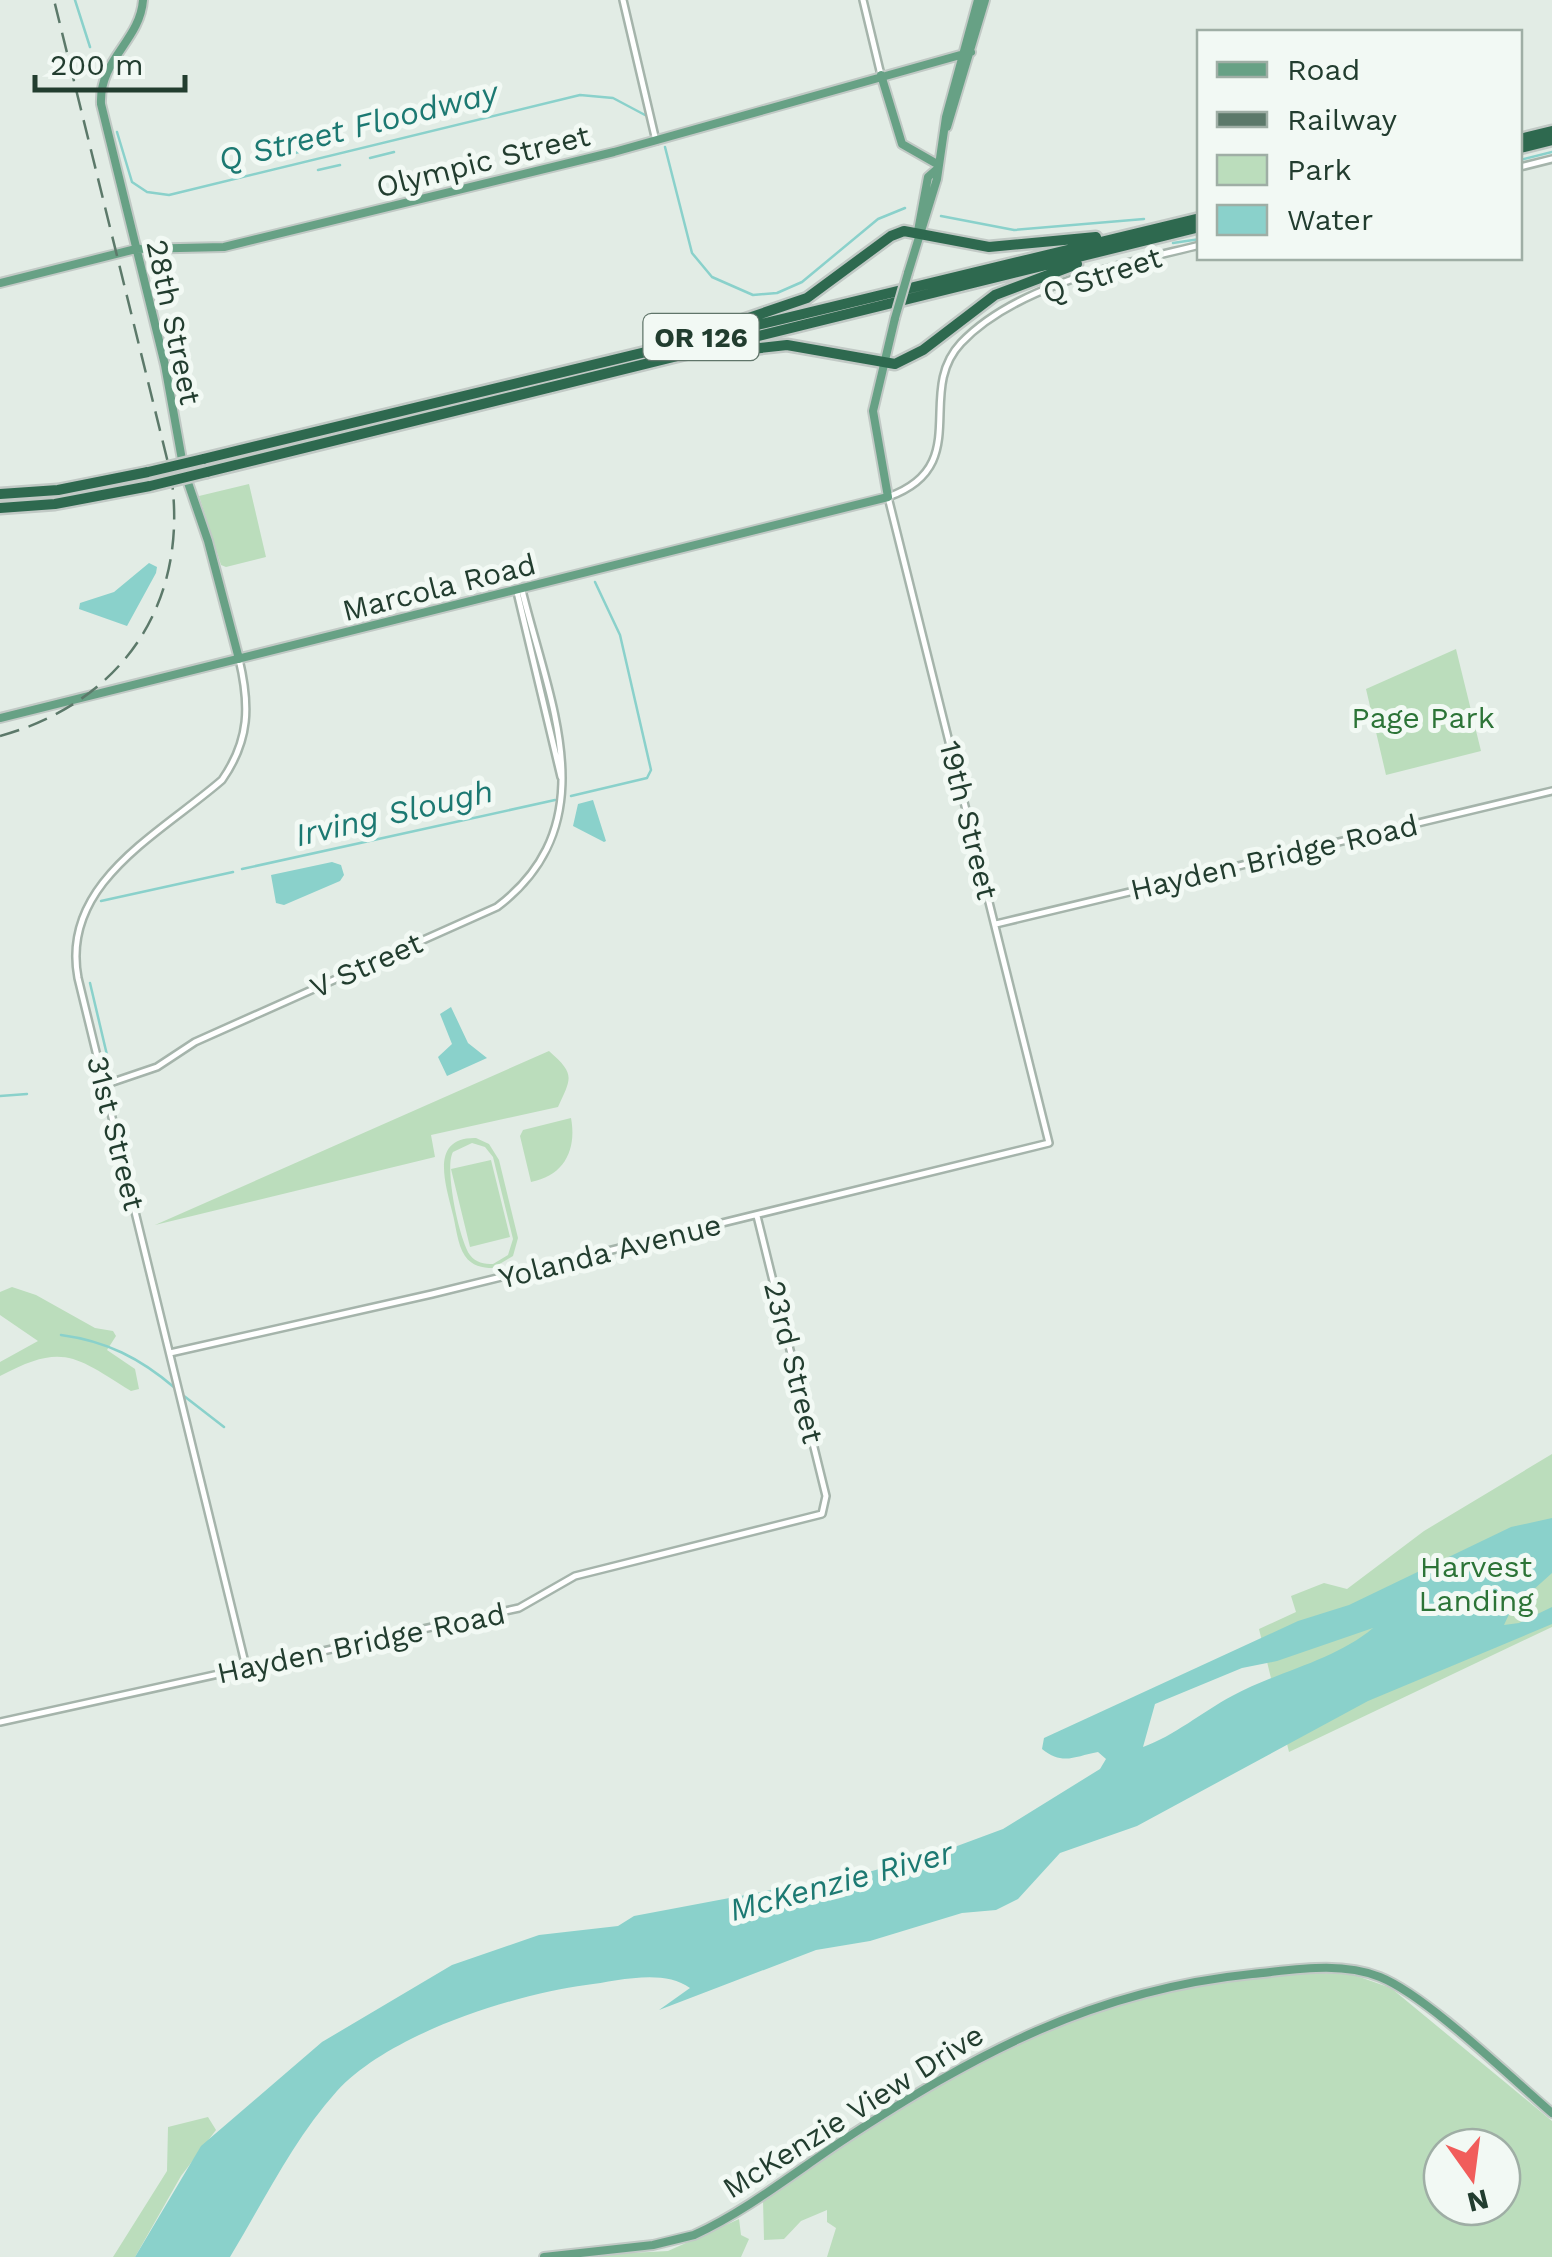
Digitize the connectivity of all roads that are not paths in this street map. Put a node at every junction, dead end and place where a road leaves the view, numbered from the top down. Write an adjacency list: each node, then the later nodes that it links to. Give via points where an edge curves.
1 (143, 0): 20 (main road, 28th Street, via 137,26 108,63 101,93)
2 (623, 0): 9 (street)
3 (864, 0): 6 (street)
4 (982, 0): 5 (main road)
5 (967, 53): 6 (main road, Olympic Street); 14 (main road)
6 (881, 75): 9 (main road, Olympic Street, via 808,102); 14 (main road, via 902,144)
7 (1552, 130): 8 (highway)
8 (1522, 138)
9 (656, 140): 20 (main road, Olympic Street, via 210,250)
10 (1552, 140): 11 (highway)
11 (1522, 148)
12 (1552, 159): 13 (street)
13 (1522, 166)
14 (936, 167): 17 (main road, via 928,177)
15 (1197, 219): 18 (highway, OR 126)
16 (1197, 228): 18 (highway, OR 126)
17 (918, 232): 18 (highway, via 989,247); 22 (highway, via 891,236 797,302); 24 (main road, bridge)
18 (1119, 242): 22 (highway, OR 126); 23 (highway, OR 126); 24 (highway, via 995,295 908,360)
19 (1197, 247): 26 (street, Q Street, via 1076,278 974,333 946,366 932,464 912,486)
20 (136, 249): 21 (main road, Olympic Street); 29 (main road, 28th Street, via 184,471)
21 (0, 283)
22 (613, 358): 25 (highway, OR 126, bridge, via 148,472)
23 (654, 363): 24 (highway, via 788,345); 27 (highway, OR 126, bridge, via 150,486)
24 (882, 364): 26 (main road, via 874,427)
25 (0, 494)
26 (888, 497): 28 (main road, Marcola Road); 32 (street, 19th Street)
27 (0, 508)
28 (520, 591): 29 (main road, Marcola Road); 33 (street, V Street, via 564,784 559,823 544,859 517,892 497,907 195,1042 157,1066)
29 (239, 660): 30 (main road, Marcola Road); 33 (street, 31st Street, via 248,702 237,758 222,780 100,883 78,923 74,958)
30 (0, 718)
31 (1552, 791): 32 (street, Hayden Bridge Road)
32 (995, 924): 34 (street, 19th Street)
33 (104, 1085): 36 (street, 31st Street)
34 (1049, 1143): 35 (street, Yolanda Avenue)
35 (757, 1216): 36 (street, Yolanda Avenue); 37 (street, 23rd Street)
36 (170, 1353): 38 (street, 31st Street)
37 (825, 1508): 38 (street, Hayden Bridge Road, via 816,1517 575,1576 519,1608)
38 (246, 1667): 39 (street, Hayden Bridge Road)
39 (0, 1722)
40 (1552, 2113): 41 (main road, McKenzie View Drive, via 1380,1977 1323,1968 1240,1975 1112,2001 1005,2042 694,2234)
41 (544, 2257)

